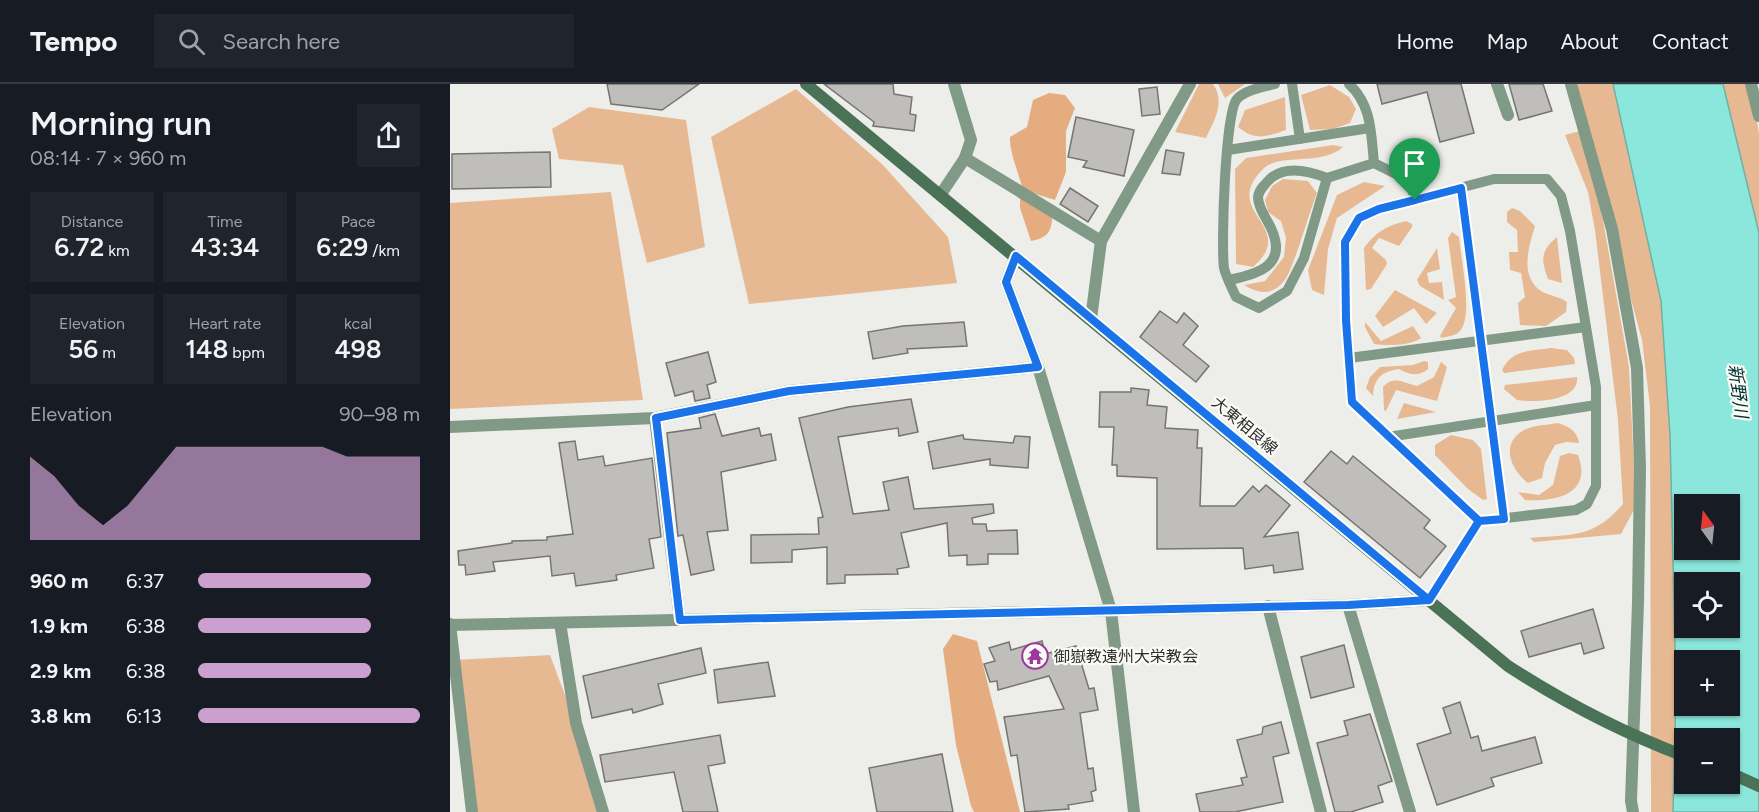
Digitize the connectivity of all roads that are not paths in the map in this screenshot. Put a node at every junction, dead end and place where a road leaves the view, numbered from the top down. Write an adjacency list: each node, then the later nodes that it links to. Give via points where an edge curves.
1 (806, 84): 19 (main road, 大東相良線)
2 (954, 84): 15 (street, via 971,140)
3 (1190, 84): 21 (street)
4 (1275, 84): 14 (lane, via 1236,99 1230,113)
5 (1292, 84): 13 (lane)
6 (1349, 84): 12 (lane, via 1368,111)
7 (1497, 84): 10 (street)
8 (1571, 84): 43 (street, via 1612,229 1637,368)
9 (1751, 84): 11 (street)
10 (1508, 115)
11 (1759, 116)
12 (1370, 128): 13 (lane); 16 (lane)
13 (1300, 139): 14 (lane)
14 (1228, 150): 23 (lane, via 1224,268)
15 (965, 158): 19 (street); 21 (street)
16 (1374, 163): 17 (lane); 20 (lane, via 1410,181)
17 (1327, 178): 23 (lane, via 1304,258 1287,291 1259,308 1236,297); 23 (lane, via 1310,171 1280,171 1273,175 1258,196 1276,240 1275,256 1268,266 1252,275)
18 (1461, 188): 20 (lane); 25 (lane, via 1494,179 1547,179 1561,196); 26 (lane)
19 (941, 194): 22 (main road, 大東相良線)
20 (1415, 200): 27 (lane, via 1359,218 1345,242)
21 (1101, 241): 24 (street)
22 (1016, 256): 24 (main road, 大東相良線); 28 (street, via 1006,282)
23 (1229, 280)
24 (1091, 319): 36 (main road, 大東相良線)
25 (1586, 327): 26 (lane); 29 (lane)
26 (1483, 340): 27 (lane); 31 (lane)
27 (1349, 358): 33 (lane, via 1352,402)
28 (1038, 367): 30 (street, via 789,391); 39 (street)
29 (1596, 405): 31 (lane); 34 (lane, via 1596,486 1587,504 1576,510)
30 (656, 418): 32 (street); 40 (street)
31 (1492, 419): 33 (lane); 34 (lane)
32 (450, 427)
33 (1388, 437): 35 (lane)
34 (1504, 519): 35 (lane)
35 (1479, 521): 36 (lane)
36 (1429, 600): 37 (street); 43 (main road, 大東相良線, via 1508,666 1563,702)
37 (1348, 605): 38 (street); 51 (street)
38 (1268, 606): 39 (street); 50 (street)
39 (1111, 611): 40 (street); 49 (street)
40 (680, 620): 41 (street)
41 (560, 622): 42 (street); 48 (street, via 576,723)
42 (450, 625): 47 (street)
43 (1638, 738): 44 (main road, 大東相良線); 52 (street, via 1631,801)
44 (1674, 752)
45 (1740, 777): 46 (main road)
46 (1759, 786)
47 (472, 812)
48 (603, 812)
49 (1134, 812)
50 (1322, 812)
51 (1410, 812)
52 (1634, 812)

